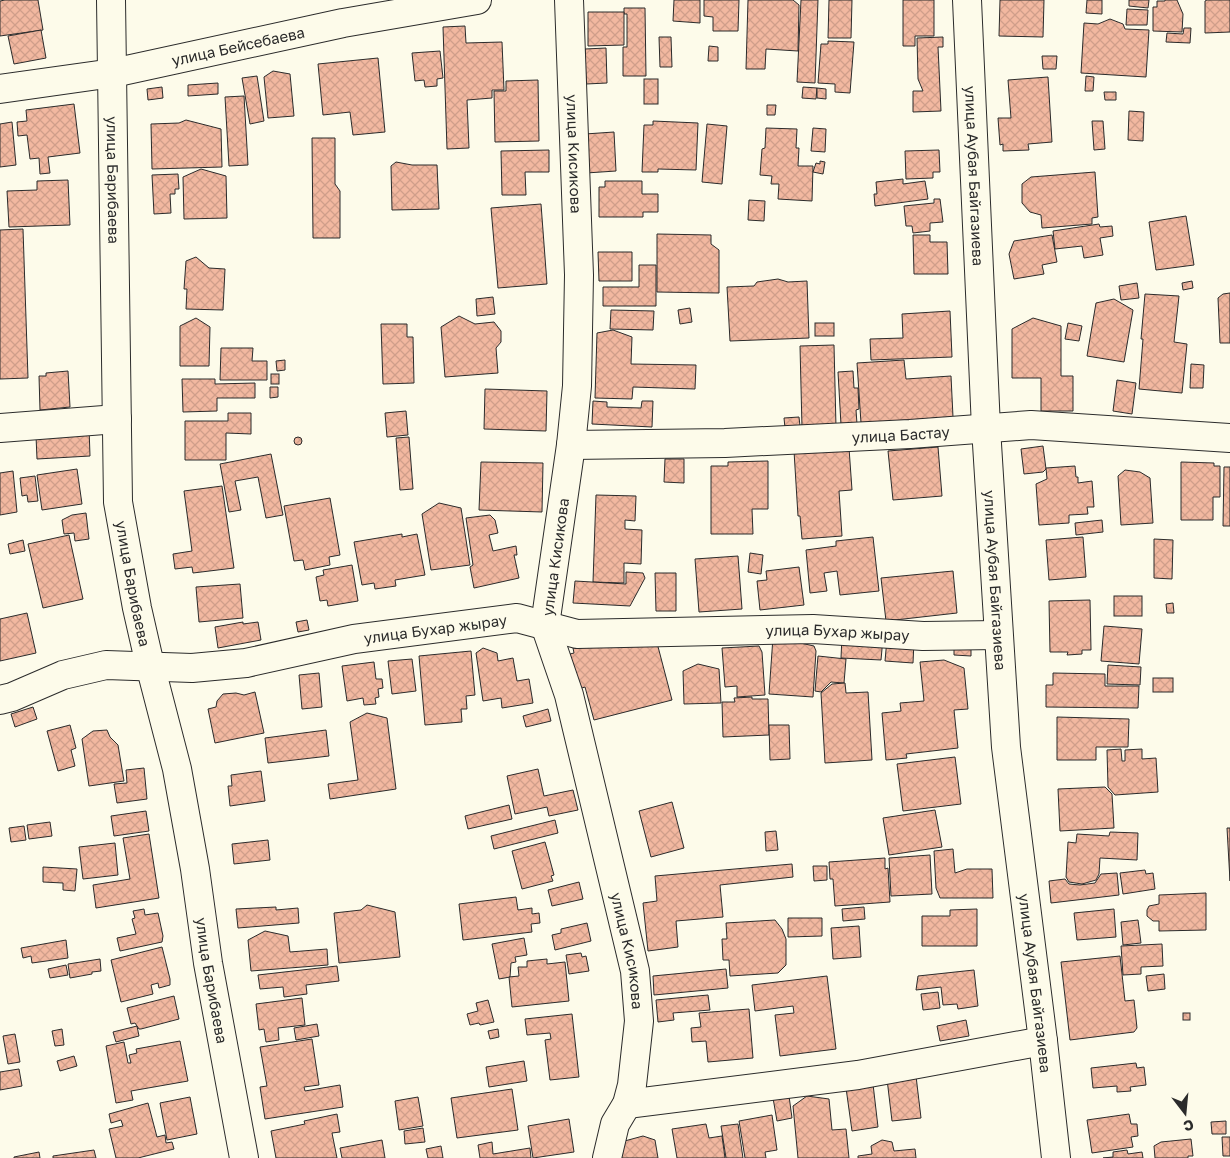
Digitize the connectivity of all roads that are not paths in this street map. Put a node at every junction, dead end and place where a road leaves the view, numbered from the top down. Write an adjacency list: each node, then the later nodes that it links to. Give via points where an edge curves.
1 (111, 0): 5 (street, улица Барибаева)
2 (477, 0): 5 (street, улица Бейсебаева, via 343,23)
3 (569, 0): 11 (street, улица Кисикова, via 580,275 577,386)
4 (967, 0): 9 (street, улица Аубая Байгазиева)
5 (113, 73): 6 (street, улица Бейсебаева); 7 (street, улица Барибаева)
6 (0, 89)
7 (117, 418): 8 (street); 14 (street, улица Барибаева, via 118,502)
8 (0, 428)
9 (986, 428): 10 (street, улица Бастау, via 1031,425); 11 (street, улица Бастау, via 724,443); 13 (street, улица Аубая Байгазиева)
10 (1230, 438)
11 (571, 445): 12 (street, улица Кисикова)
12 (546, 625): 13 (street, улица Бухар жырау, via 577,634 814,629 923,636); 14 (street, улица Бухар жырау, via 517,618 354,639 246,662 192,668); 17 (street, улица Кисикова, via 569,696 635,970 639,1021)
13 (998, 635): 16 (street, улица Аубая Байгазиева, via 1006,747)
14 (150, 665): 15 (street, улица Бухар жырау, via 106,665 63,675); 18 (street, улица Барибаева, via 177,769)
15 (0, 700)
16 (1043, 1041): 17 (street, via 858,1075); 20 (street, улица Аубая Байгазиева)
17 (627, 1104): 19 (street, улица Кисикова, via 615,1124)
18 (244, 1158)
19 (607, 1158)
20 (1056, 1158)

